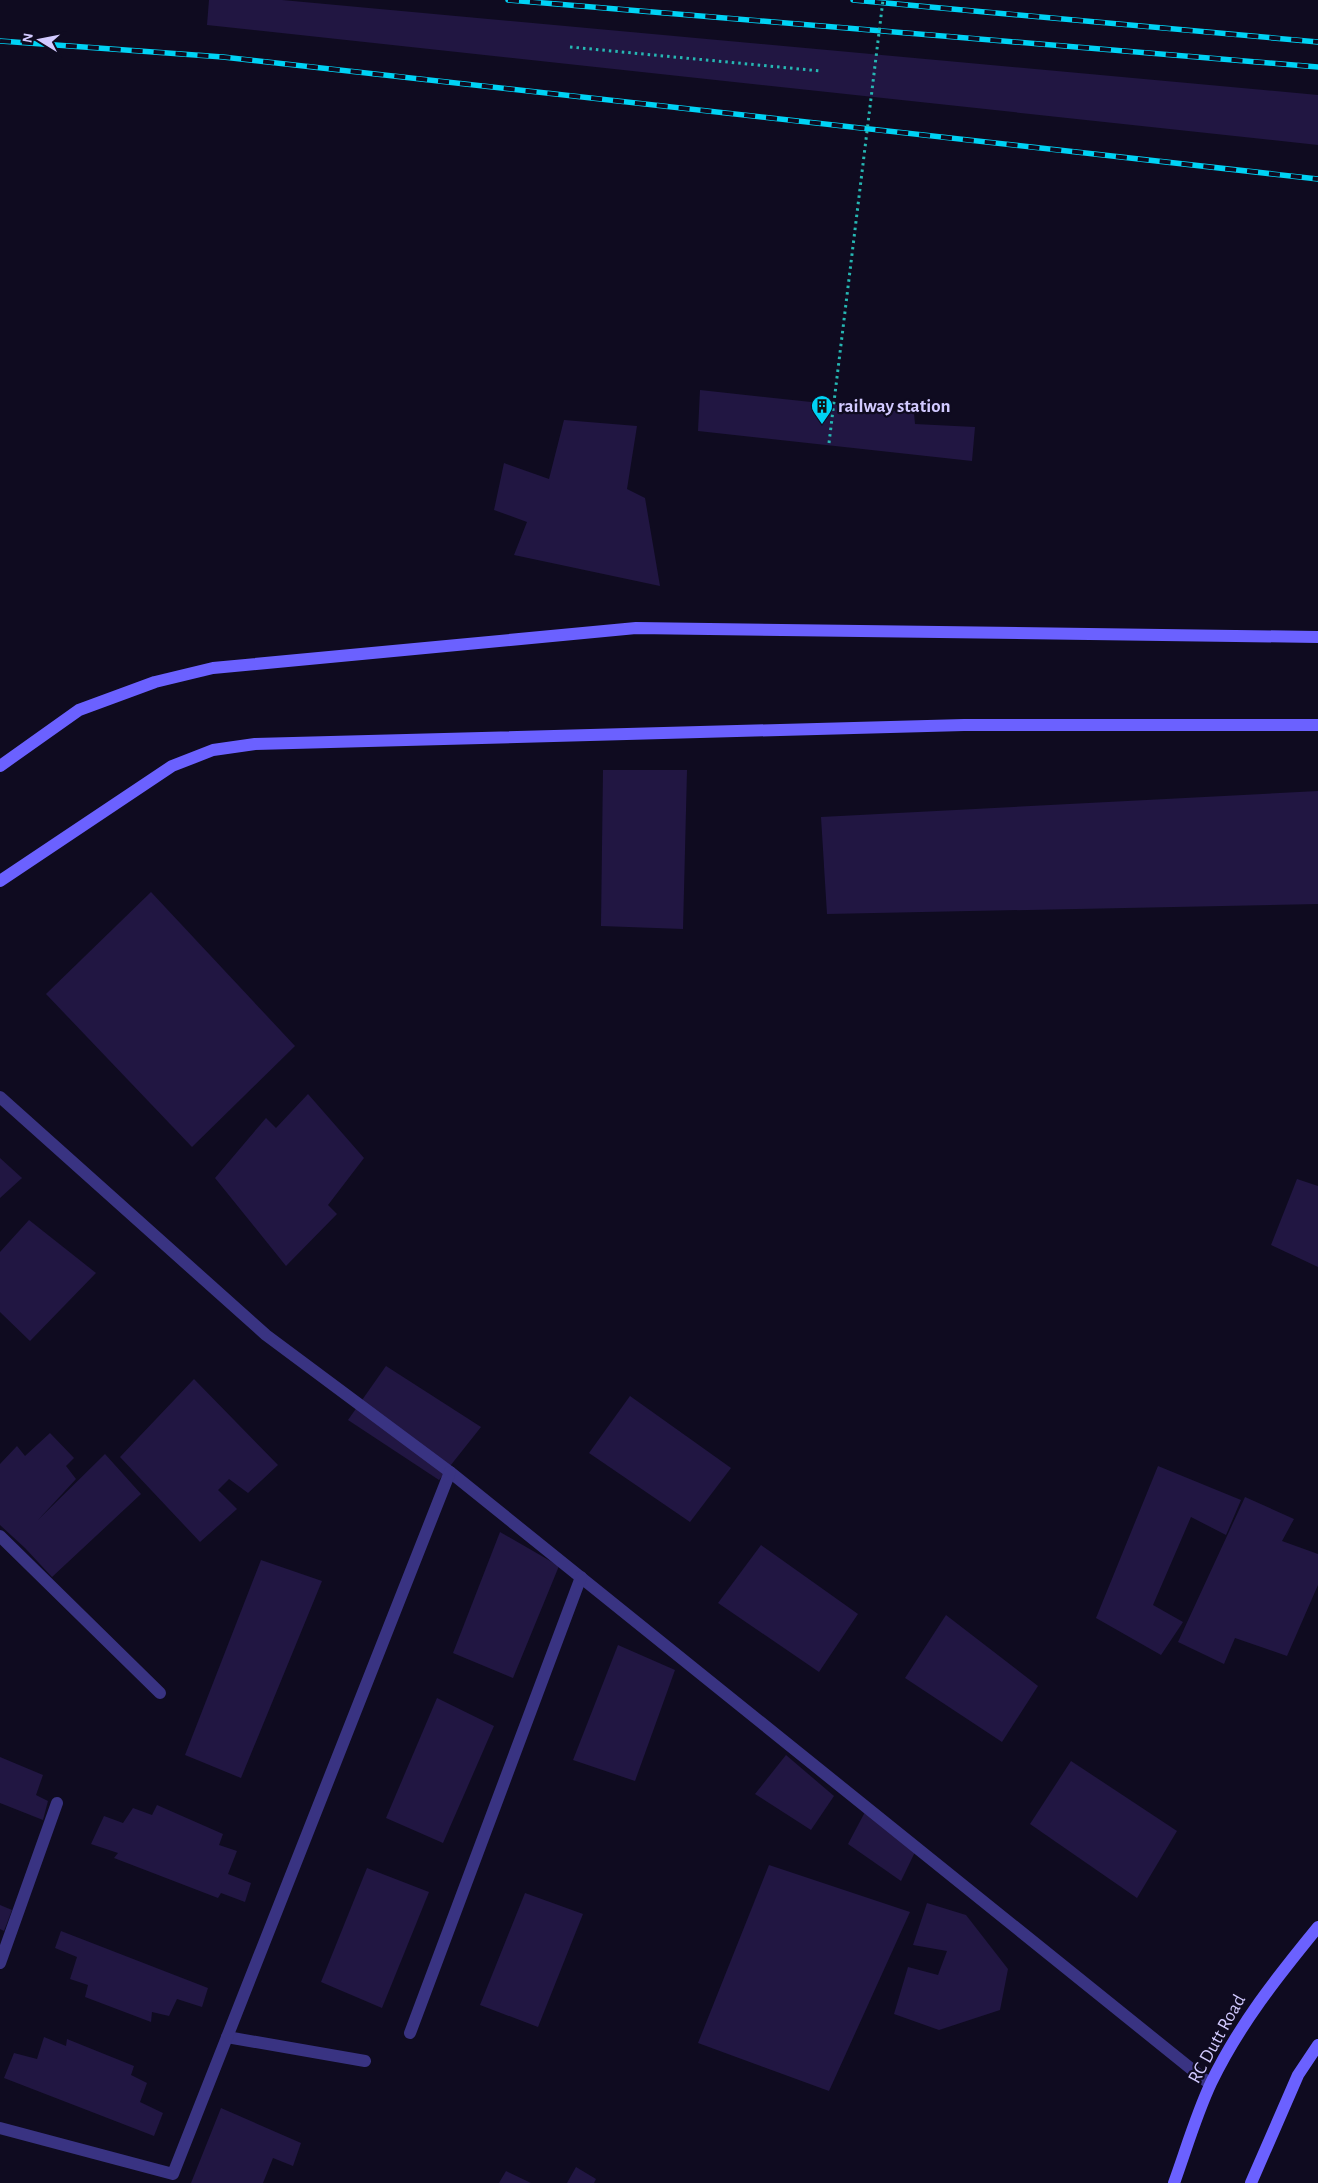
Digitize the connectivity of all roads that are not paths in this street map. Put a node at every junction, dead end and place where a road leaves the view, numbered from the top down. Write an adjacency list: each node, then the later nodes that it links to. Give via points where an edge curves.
1 (1318, 637): 3 (street, via 636,628 213,668 156,682 79,710)
2 (1318, 726): 4 (street, via 964,725 255,744 213,750 172,766)
3 (0, 766)
4 (0, 881)
5 (0, 1097): 6 (street, via 266,1335)
6 (450, 1472): 8 (street); 14 (street)
7 (0, 1536): 9 (street)
8 (581, 1577): 13 (street); 17 (street)
9 (160, 1693)
10 (58, 1803): 12 (street)
11 (1318, 1927): 17 (street, RC Dutt Road, via 1249,2014)
12 (0, 1963)
13 (410, 2033)
14 (227, 2036): 16 (street); 18 (street, via 173,2174)
15 (1318, 2045): 20 (street, via 1298,2076)
16 (365, 2061)
17 (1210, 2084): 19 (street, RC Dutt Road)
18 (0, 2128)
19 (1174, 2183)
20 (1251, 2183)

